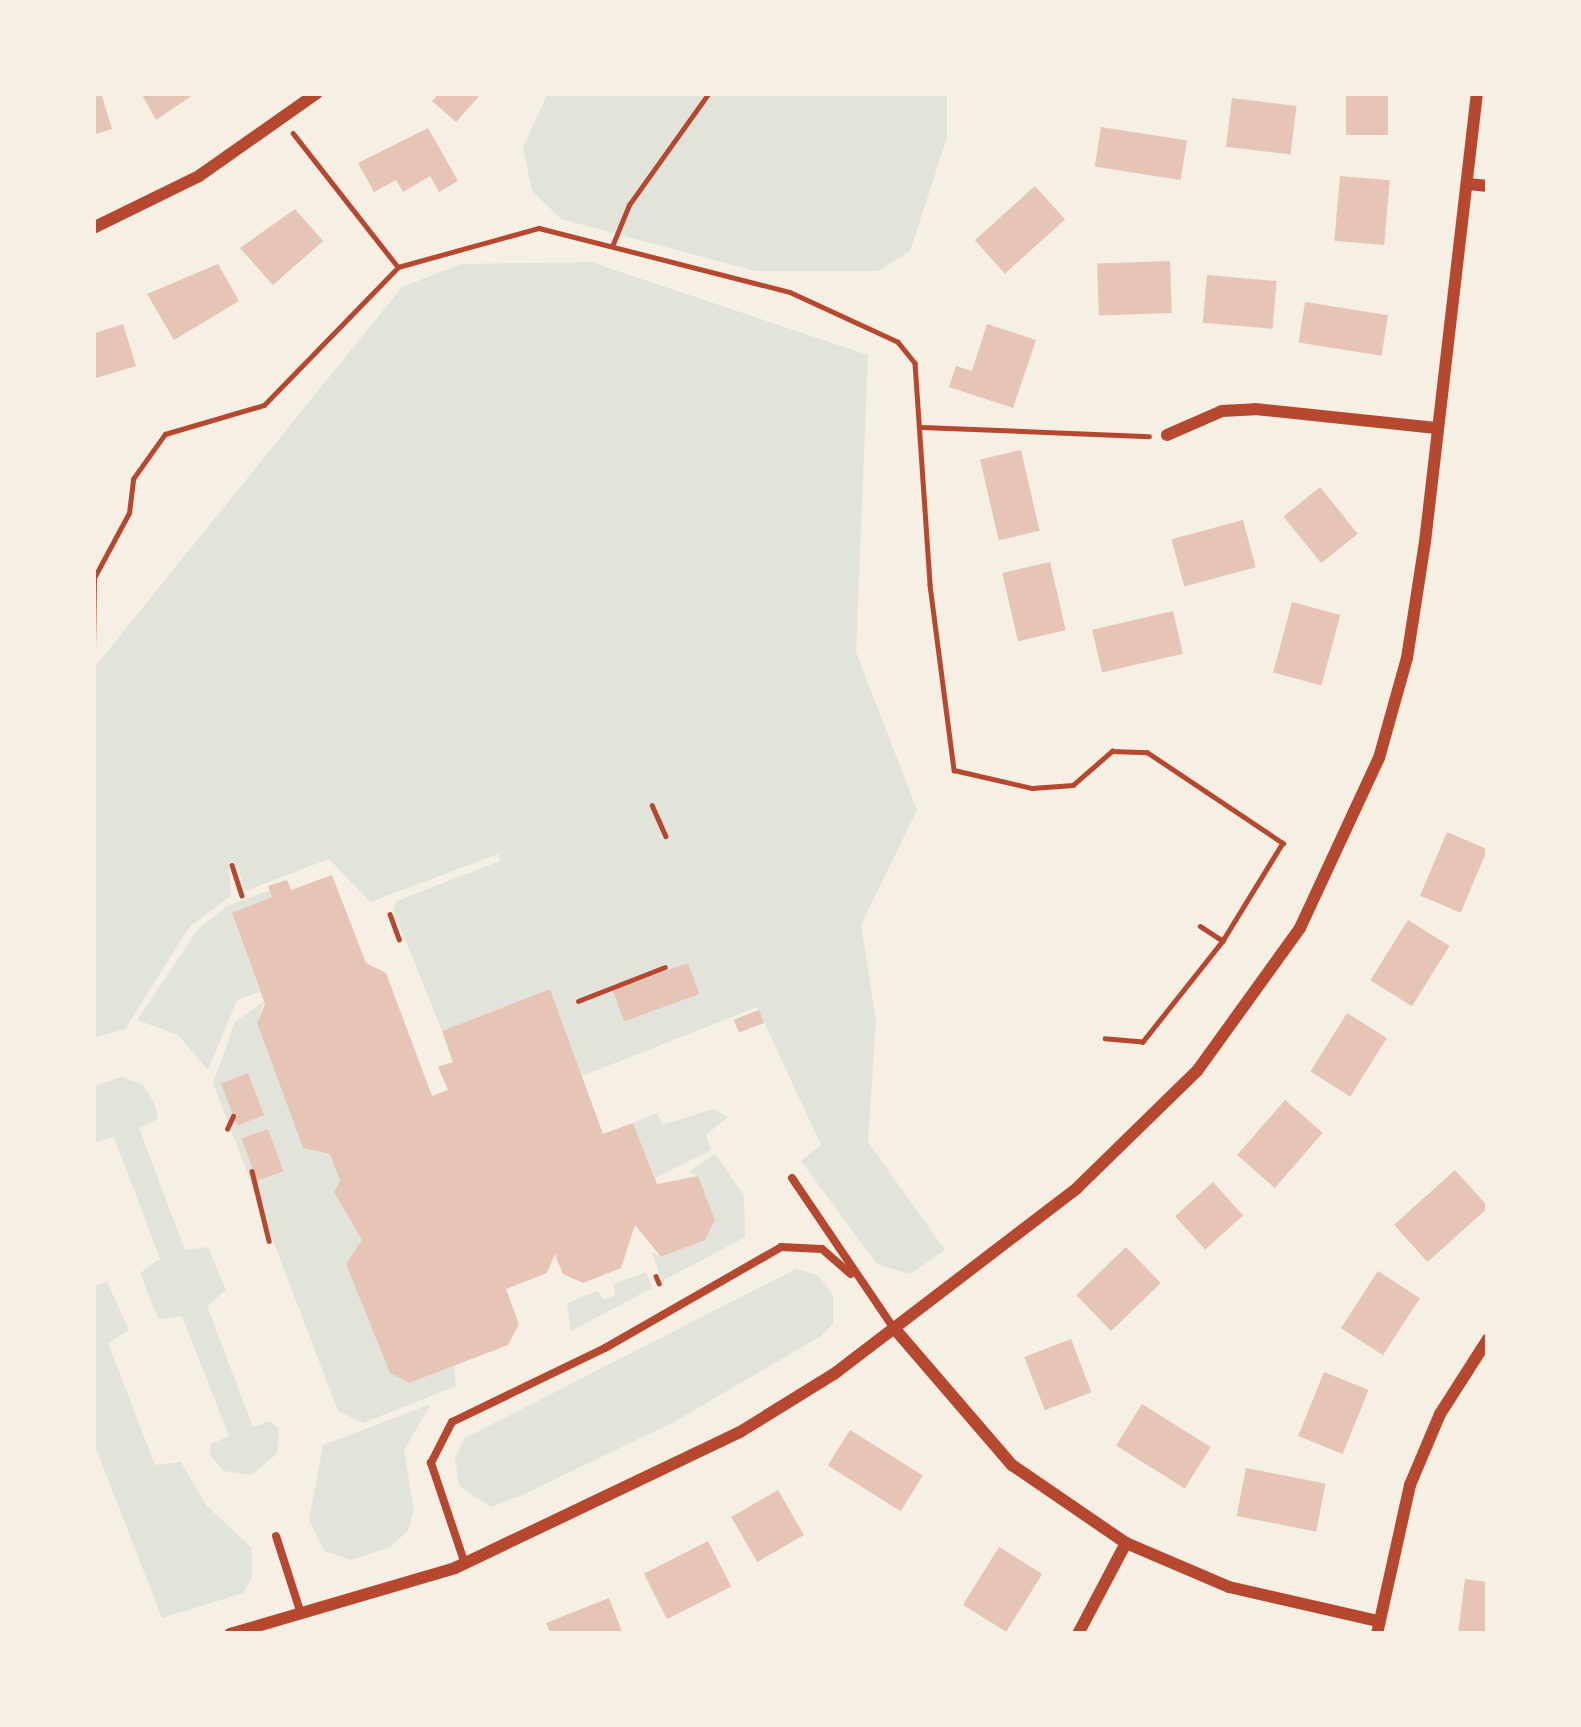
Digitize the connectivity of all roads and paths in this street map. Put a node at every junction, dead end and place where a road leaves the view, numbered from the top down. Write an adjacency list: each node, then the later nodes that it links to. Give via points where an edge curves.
1 (317, 93): 4 (street)
2 (709, 93): 8 (path, via 629,205)
3 (1477, 93): 5 (street)
4 (283, 120): 7 (street, via 200,176); 9 (path)
5 (1468, 184): 6 (street); 11 (street)
6 (1488, 186)
7 (93, 227)
8 (612, 246): 9 (path, via 538,228); 10 (path, via 790,292 877,328 914,363)
9 (398, 268): 13 (path, via 264,406 165,434 133,479 129,513 94,578)
10 (922, 428): 12 (path, via 1102,440); 21 (path, via 930,585 954,770 1032,788 1072,785 1112,751 1147,752 1283,843)
11 (1436, 428): 12 (street, via 1255,409 1222,411); 31 (street, via 1401,678 1354,823 1300,928 1249,1006 1136,1134)
12 (1167, 435)
13 (93, 650)
14 (652, 805): 15 (path)
15 (666, 836)
16 (232, 865): 17 (path)
17 (242, 895)
18 (390, 914): 20 (path)
19 (1200, 926): 21 (path)
20 (399, 939)
21 (1223, 940): 24 (path, via 1143,1042)
22 (665, 967): 23 (path)
23 (578, 1001)
24 (1105, 1039)
25 (233, 1116): 26 (path)
26 (227, 1130)
27 (252, 1171): 29 (path)
28 (792, 1178): 30 (lane)
29 (269, 1241)
30 (851, 1274): 31 (lane); 35 (lane, via 822,1249 781,1247 605,1348 452,1422 431,1462)
31 (894, 1328): 34 (street, via 1012,1465); 35 (street, via 740,1432)
32 (1488, 1339): 37 (street, via 1440,1414 1410,1485)
33 (276, 1536): 36 (lane)
34 (1126, 1543): 37 (street, via 1229,1587); 39 (street)
35 (465, 1564): 36 (street)
36 (302, 1615): 38 (street)
37 (1377, 1628)
38 (230, 1634)
39 (1078, 1634)

